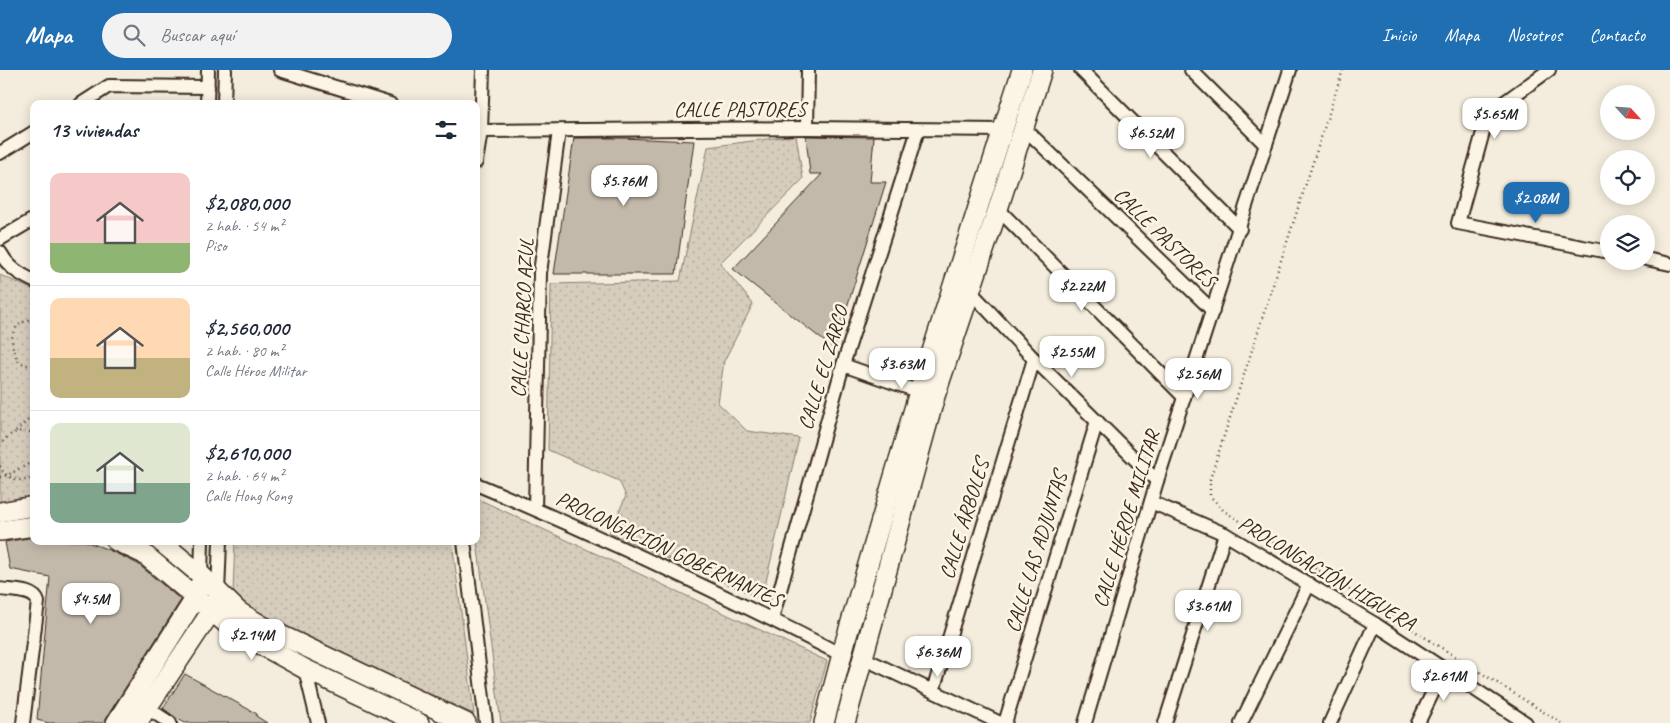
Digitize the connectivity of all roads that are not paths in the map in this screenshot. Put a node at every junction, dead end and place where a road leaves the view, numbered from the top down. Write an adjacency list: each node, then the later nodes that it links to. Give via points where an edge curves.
1 (208, 70): 12 (street)
2 (225, 70): 15 (street)
3 (280, 70): 16 (street)
4 (483, 70): 17 (street)
5 (808, 70): 18 (street)
6 (1022, 70): 21 (street)
7 (1042, 70): 19 (street)
8 (1081, 70): 29 (street)
9 (1190, 70): 25 (street)
10 (1290, 70): 25 (street, CALLE HÉROE MILITAR)
11 (1549, 70): 31 (street, via 1488,114 1458,223)
12 (208, 87): 13 (street, via 109,86); 14 (street)
13 (86, 100)
14 (207, 100)
15 (224, 100)
16 (377, 100)
17 (480, 107)
18 (807, 128): 20 (street, CALLE PASTORES); 23 (street, CALLE PASTORES)
19 (1024, 128): 27 (street); 37 (street, CALLE PASTORES)
20 (918, 130): 21 (street, CALLE PASTORES); 39 (street, CALLE EL ZARCO)
21 (1003, 130): 40 (street)
22 (480, 131): 23 (street, CALLE PASTORES)
23 (559, 131): 47 (street, CALLE CHARCO AZUL, via 540,273)
24 (30, 134): 26 (street)
25 (1266, 145): 29 (street, CALLE HÉROE MILITAR)
26 (0, 153)
27 (998, 209): 36 (street); 41 (street)
28 (30, 221): 30 (street)
29 (1240, 229): 37 (street, CALLE HÉROE MILITAR)
30 (0, 239)
31 (1600, 250)
32 (2, 256): 35 (street, via 19,274)
33 (1655, 261): 34 (street)
34 (1670, 264)
35 (30, 279)
36 (970, 291): 38 (street); 40 (street)
37 (1213, 311): 41 (street, CALLE HÉROE MILITAR)
38 (1034, 359): 42 (street); 69 (street, CALLE ÁRBOLES)
39 (843, 365): 40 (street); 63 (street, CALLE EL ZARCO)
40 (927, 394): 65 (street); 66 (street)
41 (1184, 396): 43 (street, CALLE HÉROE MILITAR)
42 (1097, 421): 43 (street); 82 (street, CALLE LAS ADJUNTAS)
43 (1157, 482): 45 (street, CALLE HÉROE MILITAR)
44 (480, 486): 47 (street, PROLONGACIÓN GOBERNANTES)
45 (1151, 502): 51 (street, PROLONGACIÓN HIGUERA); 83 (street, CALLE HÉROE MILITAR)
46 (30, 507): 48 (street)
47 (535, 509): 63 (street, PROLONGACIÓN GOBERNANTES)
48 (0, 512)
49 (30, 527): 50 (street)
50 (0, 531)
51 (1225, 534): 58 (street, PROLONGACIÓN HIGUERA); 84 (street)
52 (125, 545): 61 (street, via 144,554)
53 (165, 545): 57 (street)
54 (202, 545): 57 (street)
55 (220, 545): 60 (street)
56 (464, 545): 78 (street)
57 (201, 575): 60 (street); 61 (street)
58 (1309, 584): 64 (street, PROLONGACIÓN HIGUERA); 85 (street)
59 (0, 589): 73 (street, via 30,593 38,602)
60 (218, 593): 62 (street); 77 (street, via 266,628)
61 (196, 598): 62 (street); 74 (street)
62 (211, 612): 67 (street, via 234,630); 71 (street)
63 (772, 619): 65 (street, PROLONGACIÓN GOBERNANTES)
64 (1375, 624): 68 (street, PROLONGACIÓN HIGUERA); 86 (street)
65 (842, 655): 79 (street)
66 (864, 658): 69 (street); 80 (street)
67 (305, 669): 72 (street); 76 (street)
68 (1444, 669): 70 (street, PROLONGACIÓN HIGUERA); 87 (street)
69 (933, 691): 81 (street)
70 (1507, 710): 88 (street); 89 (street, PROLONGACIÓN HIGUERA)
71 (142, 715): 75 (street)
72 (409, 721)
73 (23, 723)
74 (116, 723)
75 (170, 723)
76 (318, 723)
77 (466, 723)
78 (486, 723)
79 (824, 723)
80 (845, 723)
81 (1000, 723)
82 (1005, 723)
83 (1085, 723)
84 (1165, 723)
85 (1241, 723)
86 (1330, 723)
87 (1418, 723)
88 (1502, 723)
89 (1526, 723)

